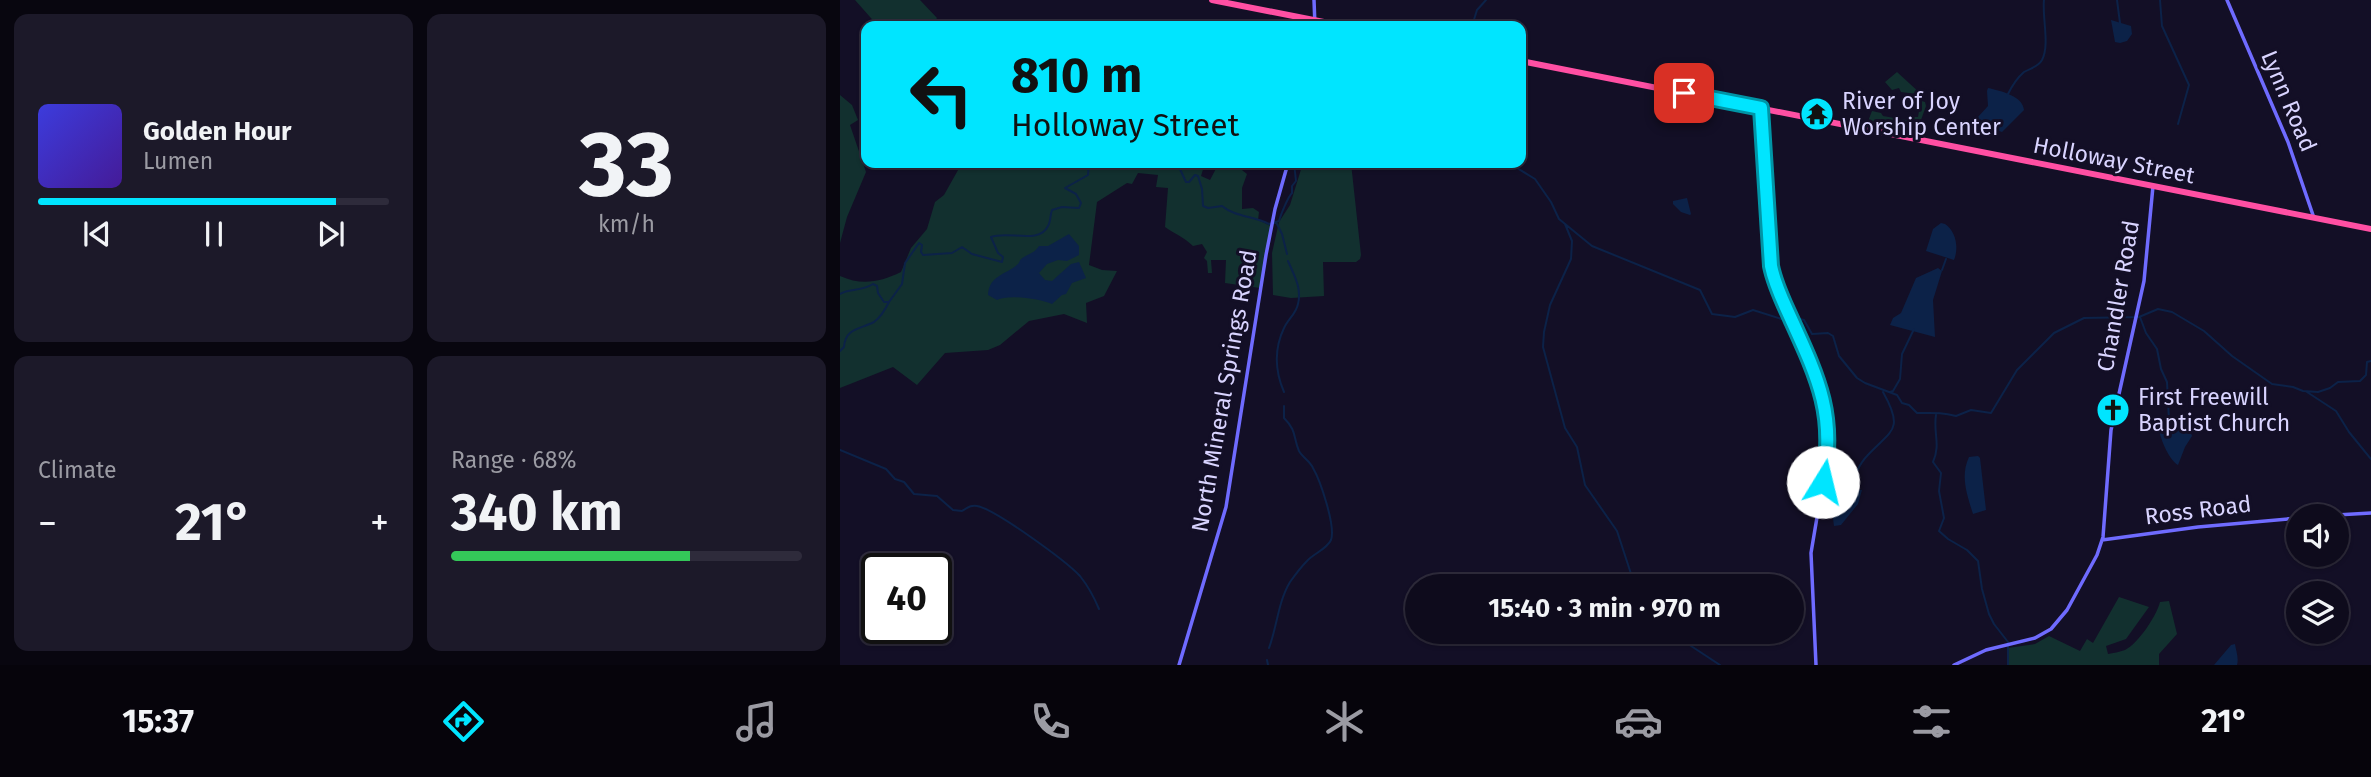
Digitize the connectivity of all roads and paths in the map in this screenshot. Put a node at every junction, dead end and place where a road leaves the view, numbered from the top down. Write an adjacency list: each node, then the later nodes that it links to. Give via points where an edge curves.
1 (1212, 0): 4 (highway)
2 (1314, 0): 5 (street)
3 (2227, 0): 10 (street, Lynn Road, via 2288,142)
4 (1306, 21)
5 (1315, 21)
6 (1526, 62): 7 (highway, Holloway Street)
7 (1761, 108): 9 (highway, Holloway Street); 17 (street, via 1772,271 1816,376 1828,420 1827,458 1811,556)
8 (1287, 168): 16 (street, North Mineral Springs Road, via 1271,226 1226,506)
9 (2153, 186): 10 (highway, Holloway Street); 15 (street, Chandler Road, via 2144,281 2111,430)
10 (2314, 218): 11 (highway, Holloway Street)
11 (2371, 229)
12 (2371, 513): 13 (street)
13 (2349, 514)
14 (2286, 519): 15 (street, Ross Road)
15 (2102, 540): 18 (street, Chandler Road, via 2067,610 2051,629)
16 (1179, 665)
17 (1816, 665)
18 (1954, 665)

